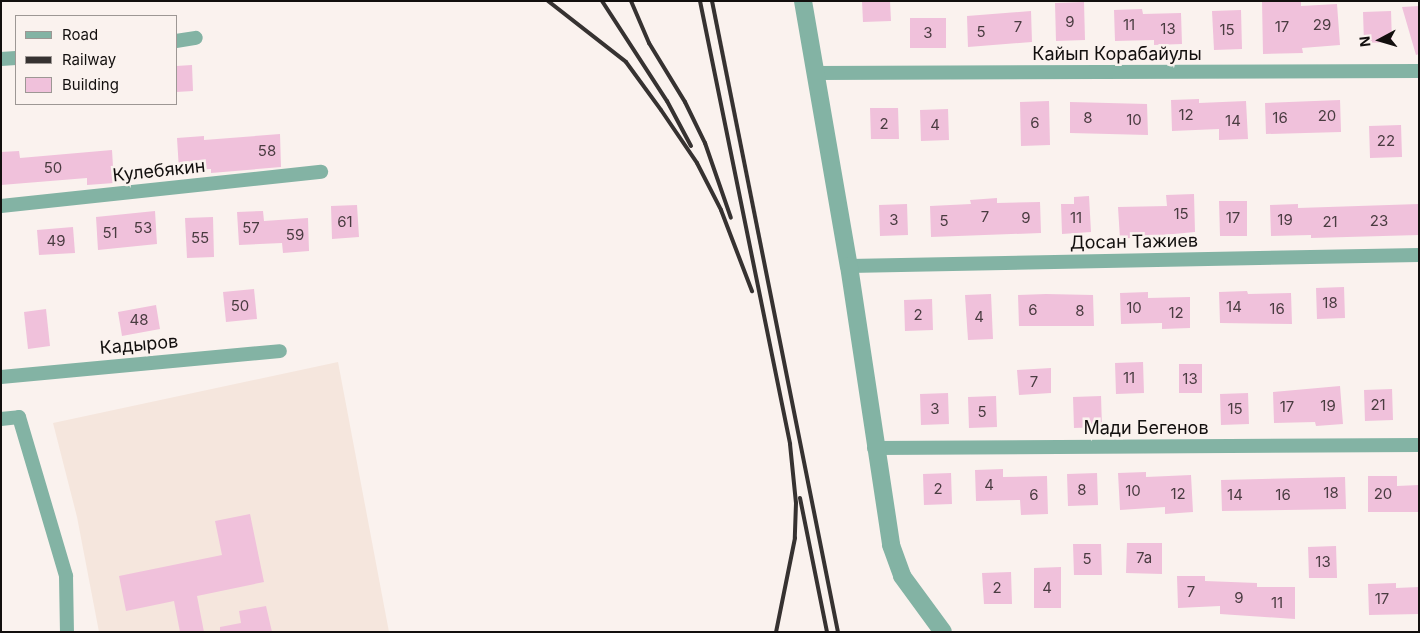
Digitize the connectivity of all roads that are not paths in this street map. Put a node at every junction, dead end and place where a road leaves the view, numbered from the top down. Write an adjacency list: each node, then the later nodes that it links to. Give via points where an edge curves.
1 (803, 1): 7 (street)
2 (196, 38): 3 (street)
3 (178, 41)
4 (15, 58): 5 (street)
5 (1, 59)
6 (1419, 71): 7 (street, Кайып Корабайулы)
7 (816, 73): 11 (street)
8 (321, 172): 9 (street, Кулебякин)
9 (1, 206)
10 (1419, 255): 11 (street, Досан Тажиев)
11 (849, 266): 16 (street)
12 (280, 350): 13 (street, Кадыров)
13 (1, 377)
14 (1, 420): 17 (street, via 19,417 66,576)
15 (1419, 445): 16 (street, Мади Бегенов)
16 (874, 448): 18 (street, via 891,545 902,576)
17 (67, 632)
18 (943, 632)

